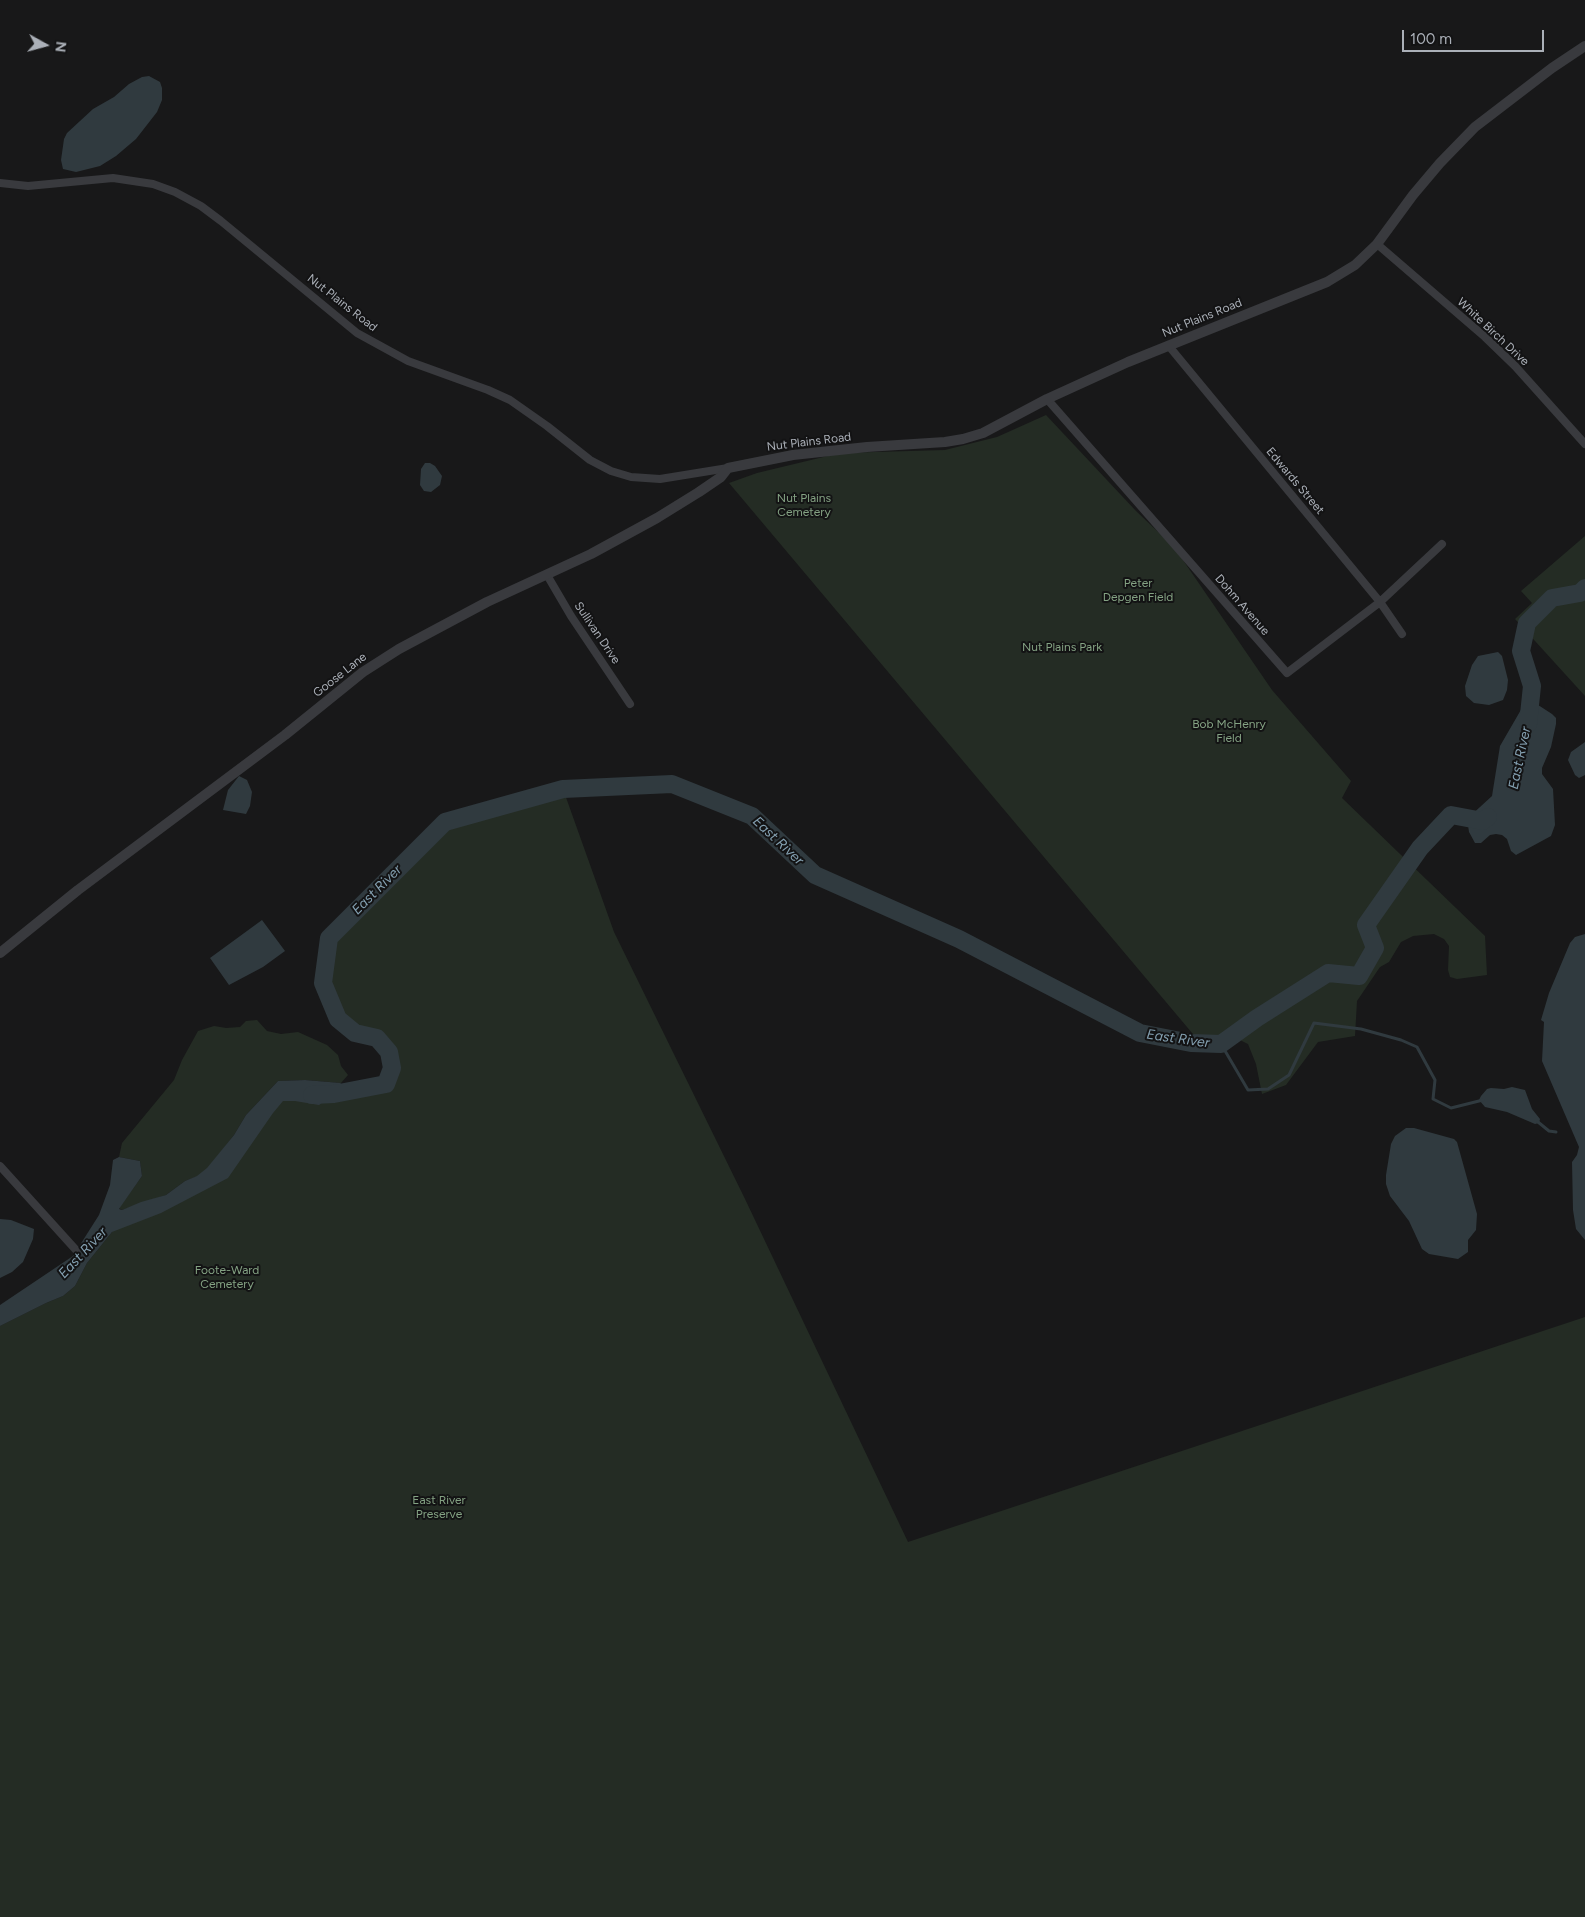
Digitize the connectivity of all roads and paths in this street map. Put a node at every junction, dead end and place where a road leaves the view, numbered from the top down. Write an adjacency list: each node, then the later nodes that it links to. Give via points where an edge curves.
1 (1585, 46): 3 (street, Nut Plains Road, via 1475,127 1413,195)
2 (0, 182): 7 (street, Nut Plains Road, via 28,186 113,178 153,184 176,192 222,220 356,333 408,361 510,400 590,460 611,471 631,477 660,479)
3 (1377, 244): 4 (street, Nut Plains Road, via 1355,265 1327,282); 6 (street, White Birch Drive, via 1485,337)
4 (1168, 345): 5 (street, Nut Plains Road); 10 (street, Edwards Street)
5 (1047, 399): 7 (street, Nut Plains Road, via 963,439 793,455); 10 (street, Dohm Avenue, via 1287,673)
6 (1585, 444)
7 (728, 468): 9 (street, Goose Lane, via 721,477 657,518)
8 (1442, 544): 10 (street, Dohm Avenue)
9 (547, 575): 12 (street, Sullivan Drive); 13 (street, Goose Lane, via 487,602 408,644 364,672)
10 (1380, 602): 11 (street, Edwards Street)
11 (1402, 634)
12 (630, 704)
13 (0, 953)
14 (0, 1166): 15 (street)
15 (76, 1250)

